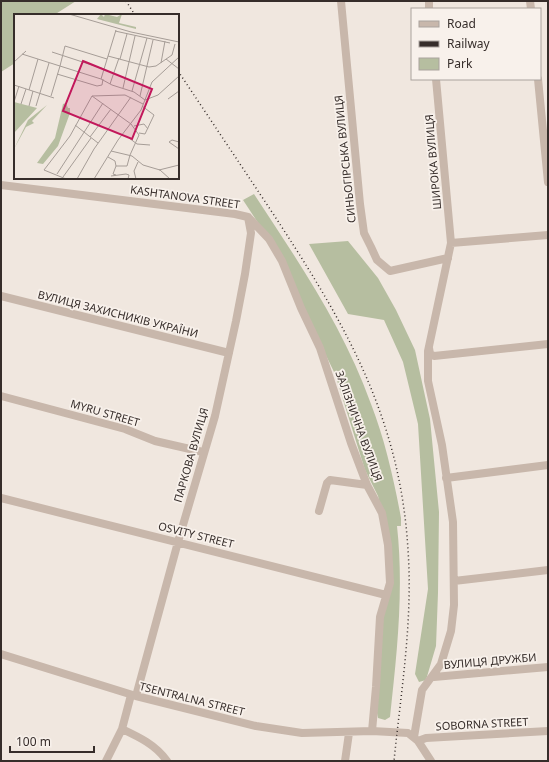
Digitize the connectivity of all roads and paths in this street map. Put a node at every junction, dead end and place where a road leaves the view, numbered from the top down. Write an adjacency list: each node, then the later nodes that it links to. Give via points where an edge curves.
1 (341, 1): 9 (street, СИНЬОГІРСЬКА ВУЛИЦЯ, via 364,233 377,260 390,271)
2 (436, 80): 8 (street, ШИРОКА ВУЛИЦЯ)
3 (538, 80): 4 (street)
4 (548, 182)
5 (1, 185): 6 (street, KASHTANOVA STREET)
6 (248, 217): 13 (street, ПАРКОВА ВУЛИЦЯ, via 251,233); 18 (street, ЗАЛІЗНИЧНА ВУЛИЦЯ, via 269,239 282,261 300,308 320,348)
7 (548, 235): 8 (street)
8 (451, 243): 9 (street, ШИРОКА ВУЛИЦЯ)
9 (448, 258): 12 (street, ШИРОКА ВУЛИЦЯ)
10 (1, 296): 13 (street, ВУЛИЦЯ ЗАХИСНИКІВ УКРАЇНИ)
11 (548, 344): 12 (street, via 434,356 430,354)
12 (428, 347): 17 (street, ШИРОКА ВУЛИЦЯ, via 428,381 442,445)
13 (229, 353): 15 (street, ПАРКОВА ВУЛИЦЯ, via 215,416)
14 (1, 396): 15 (street, MYRU STREET, via 125,429 155,441)
15 (203, 452): 21 (street, ПАРКОВА ВУЛИЦЯ)
16 (548, 465): 17 (street)
17 (446, 478): 23 (street, ШИРОКА ВУЛИЦЯ, via 453,522)
18 (367, 485): 20 (street, via 328,481); 24 (street, ЗАЛІЗНИЧНА ВУЛИЦЯ, via 382,513 386,530 390,576)
19 (1, 498): 21 (street, OSVITY STREET)
20 (319, 511)
21 (178, 542): 24 (street, OSVITY STREET); 28 (street, ПАРКОВА ВУЛИЦЯ)
22 (548, 570): 23 (street)
23 (454, 581): 27 (street, ШИРОКА ВУЛИЦЯ, via 451,631 441,664)
24 (386, 595): 30 (street, ЗАЛІЗНИЧНА ВУЛИЦЯ, via 380,617)
25 (1, 654): 28 (street, TSENTRALNA STREET)
26 (548, 668): 27 (street, ВУЛИЦЯ ДРУЖБИ)
27 (434, 677): 33 (street, ШИРОКА ВУЛИЦЯ, via 422,690)
28 (134, 696): 29 (street, ПАРКОВА ВУЛИЦЯ); 32 (street, TSENTRALNA STREET, via 256,726 302,733)
29 (122, 729): 34 (street, ПАРКОВА ВУЛИЦЯ); 35 (street, via 152,746)
30 (372, 731): 32 (street, TSENTRALNA STREET); 33 (street, TSENTRALNA STREET, via 408,733)
31 (548, 731): 33 (street, SOBORNA STREET)
32 (349, 733): 36 (street)
33 (416, 739): 37 (street)
34 (106, 761)
35 (166, 761)
36 (345, 761)
37 (430, 761)

